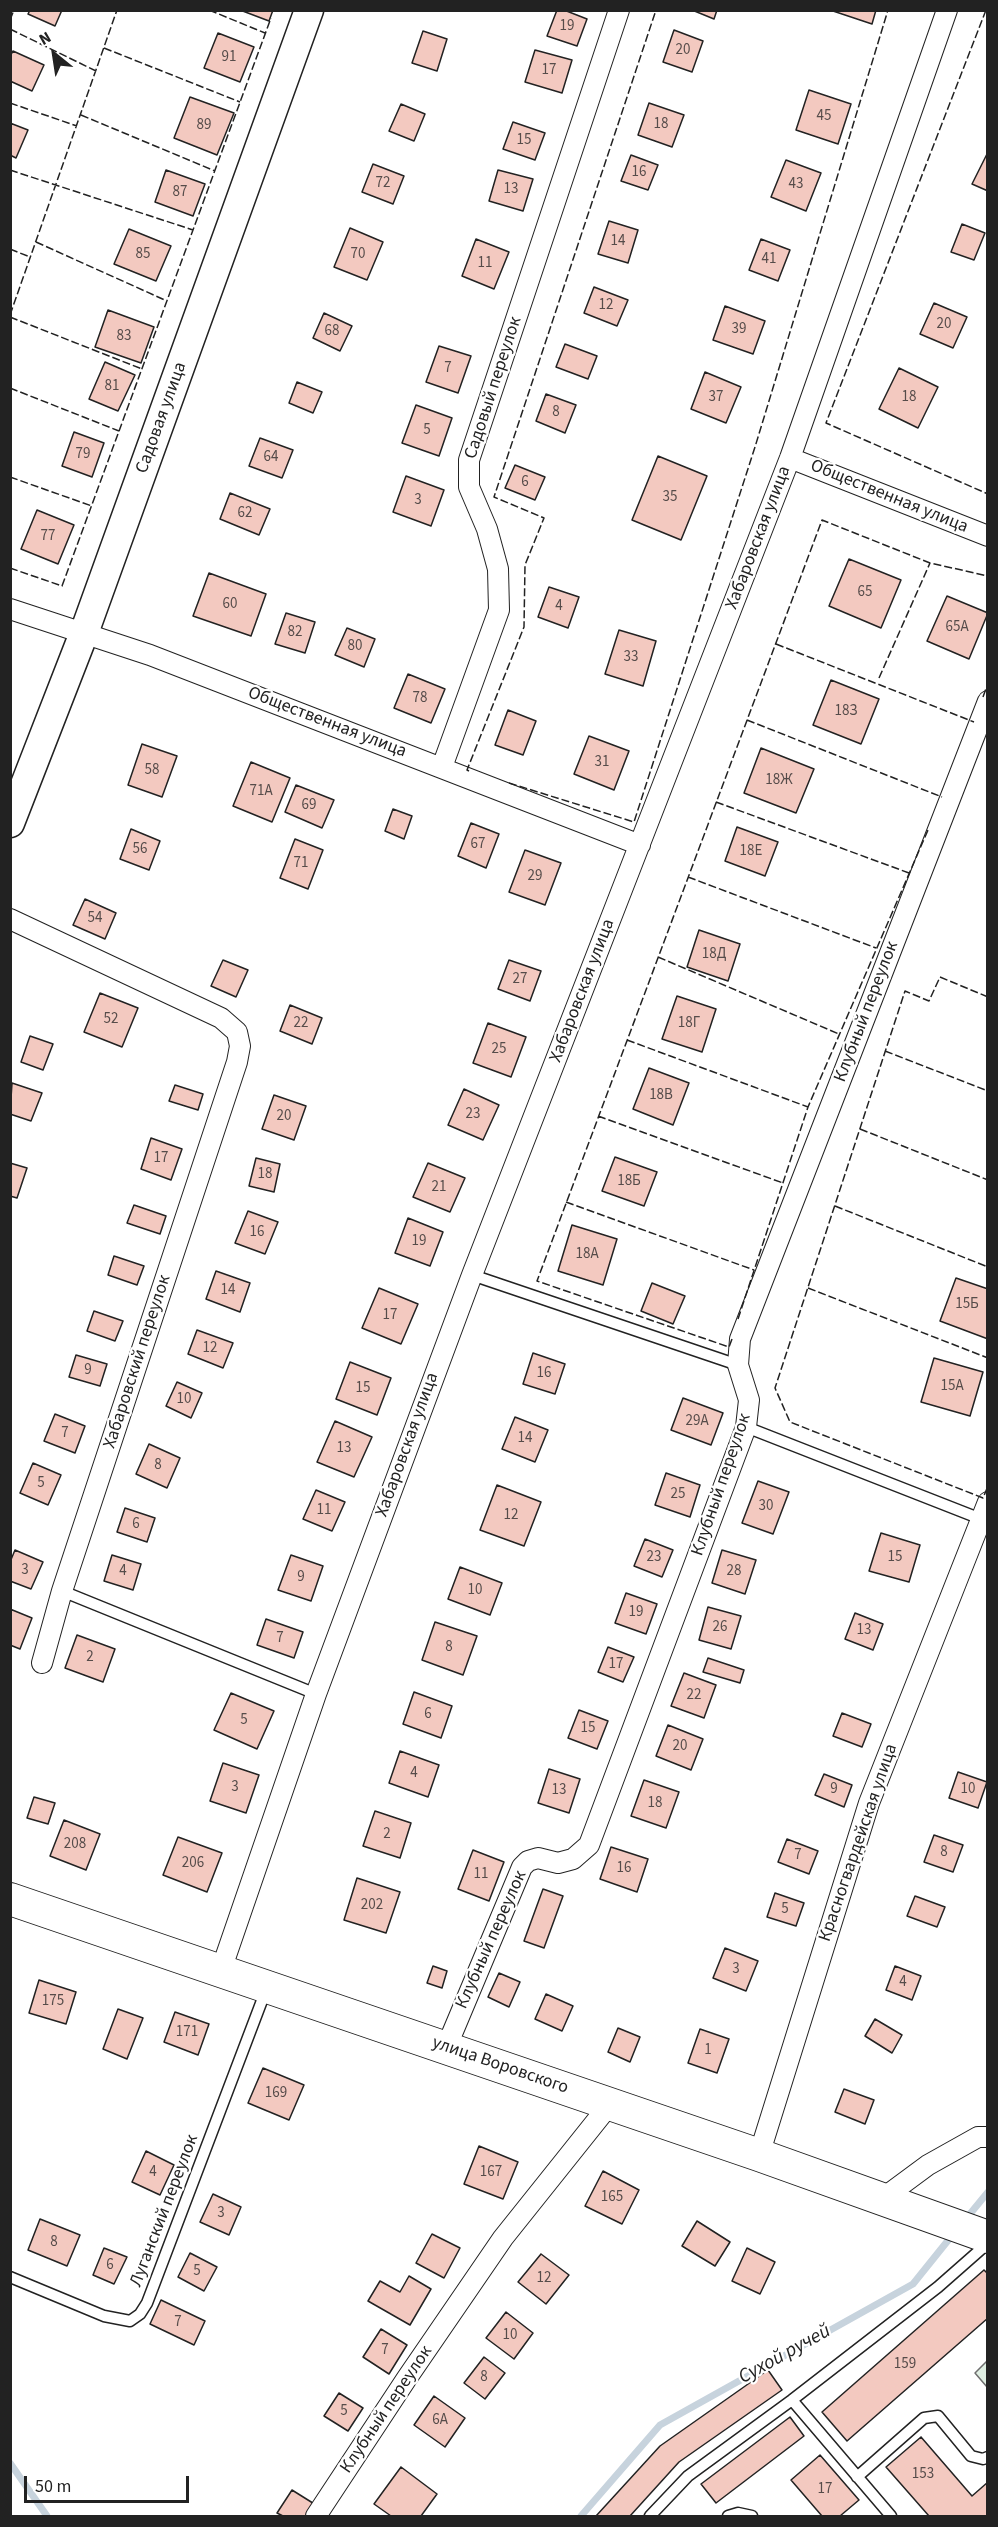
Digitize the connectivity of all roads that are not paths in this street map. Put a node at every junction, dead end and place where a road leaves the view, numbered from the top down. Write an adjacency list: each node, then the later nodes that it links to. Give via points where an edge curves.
1 (309, 10): 7 (street, Садовая улица)
2 (619, 10): 9 (street, Садовый переулок, via 469,460 469,487 498,569 499,610)
3 (947, 10): 4 (street, Хабаровская улица)
4 (790, 458): 5 (street, Общественная улица); 11 (street, Хабаровская улица)
5 (987, 536)
6 (10, 609): 7 (street, Общественная улица)
7 (84, 633): 9 (street, Общественная улица); 10 (street, Садовая улица)
8 (987, 701): 14 (street, Клубный переулок, via 740,1340)
9 (442, 767): 11 (street, Общественная улица)
10 (10, 823)
11 (640, 845): 13 (street, Хабаровская улица)
12 (10, 919): 17 (street, Хабаровский переулок, via 221,1018 237,1032 240,1046)
13 (472, 1275): 14 (lane); 19 (street, Хабаровская улица)
14 (738, 1365): 15 (street, Клубный переулок, via 749,1400)
15 (746, 1427): 16 (lane); 23 (street, Клубный переулок, via 589,1845 573,1859 558,1863 538,1857 522,1867)
16 (984, 1511): 26 (street, Красногвардейская улица, via 869,1803)
17 (62, 1591): 18 (street, Хабаровский переулок); 19 (lane)
18 (42, 1664)
19 (316, 1694): 21 (street, Хабаровская улица)
20 (10, 1899): 21 (main road, улица Воровского)
21 (220, 1972): 22 (main road, улица Воровского)
22 (267, 1986): 23 (main road, улица Воровского); 30 (lane, Луганский переулок, via 140,2314 130,2321 104,2316)
23 (446, 2048): 24 (main road, улица Воровского)
24 (610, 2104): 26 (main road, улица Воровского); 34 (street, Клубный переулок, via 503,2238)
25 (987, 2137): 27 (street, via 978,2137 928,2165)
26 (759, 2155): 27 (main road, улица Воровского)
27 (882, 2199): 28 (main road, улица Воровского)
28 (987, 2238)
29 (987, 2243): 31 (lane, via 938,2287)
30 (10, 2277)
31 (792, 2400): 33 (lane); 35 (lane, via 688,2476)
32 (987, 2457): 33 (lane, via 971,2456 938,2416 924,2418)
33 (856, 2477): 38 (lane)
34 (316, 2517)
35 (650, 2517)
36 (728, 2517): 37 (lane, via 738,2513)
37 (752, 2517)
38 (891, 2517)

